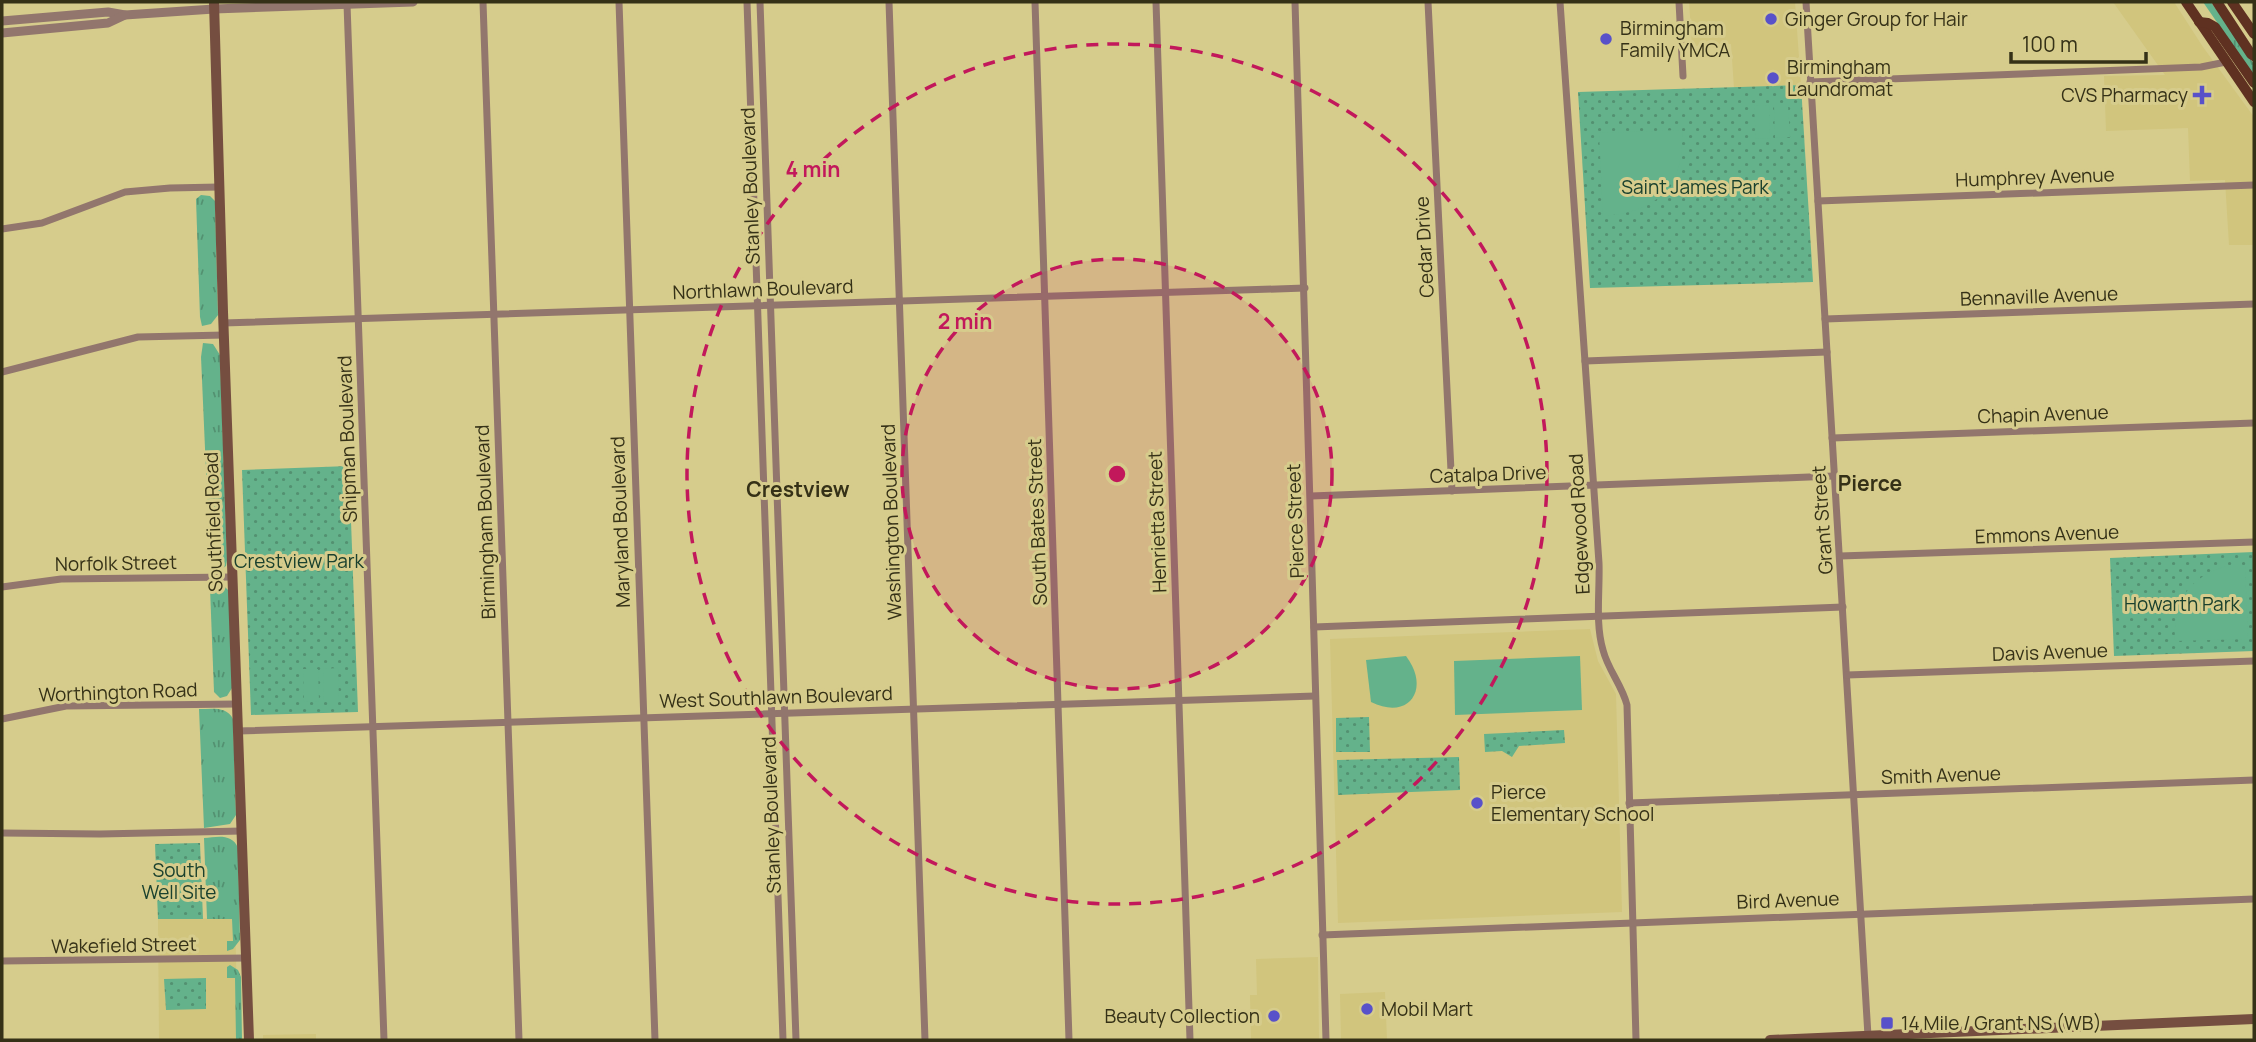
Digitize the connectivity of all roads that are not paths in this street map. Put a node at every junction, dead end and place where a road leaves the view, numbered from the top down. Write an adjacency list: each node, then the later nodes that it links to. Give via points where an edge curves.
1 (413, 2): 17 (street)
2 (483, 2): 46 (street, Birmingham Boulevard)
3 (619, 2): 45 (street, Maryland Boulevard)
4 (747, 2): 33 (street, Stanley Boulevard)
5 (760, 2): 32 (street, Stanley Boulevard)
6 (889, 2): 41 (street, Washington Boulevard)
7 (1035, 2): 40 (street, South Bates Street)
8 (1156, 2): 39 (street, Henrietta Street)
9 (1295, 2): 38 (street, Pierce Street)
10 (1427, 2): 57 (street, Cedar Drive)
11 (1560, 2): 51 (street, Edgewood Road)
12 (1679, 2): 28 (street)
13 (1806, 2): 29 (street, Grant Street)
14 (2186, 2): 22 (main road)
15 (2217, 2): 26 (main road)
16 (2232, 2): 25 (main road)
17 (347, 4): 18 (street); 47 (street, Shipman Boulevard)
18 (214, 5): 19 (street); 35 (main road, Southfield Road)
19 (125, 15): 20 (street); 23 (street, via 108,23)
20 (65, 16): 21 (street); 23 (street)
21 (2, 21)
22 (2199, 22): 27 (main road); 30 (main road, via 2215,27)
23 (65, 27): 24 (street)
24 (2, 33)
25 (2254, 34)
26 (2254, 56)
27 (2226, 62): 29 (street, via 2202,67); 31 (main road)
28 (1683, 76)
29 (1810, 82): 36 (street, Grant Street)
30 (2254, 83)
31 (2254, 102)
32 (765, 163): 33 (street); 44 (street, Stanley Boulevard)
33 (753, 164): 43 (street, Stanley Boulevard)
34 (2254, 185): 36 (street, Humphrey Avenue)
35 (219, 187): 37 (street, via 125,192 42,223); 49 (main road, Southfield Road)
36 (1818, 201): 48 (street, Grant Street)
37 (2, 229)
38 (1304, 288): 39 (street, Northlawn Boulevard); 58 (street, Pierce Street)
39 (1165, 292): 40 (street, Northlawn Boulevard); 71 (street, Henrietta Street)
40 (1044, 296): 41 (street, Northlawn Boulevard); 72 (street, South Bates Street)
41 (900, 301): 44 (street, Northlawn Boulevard); 74 (street, Washington Boulevard)
42 (2254, 304): 48 (street, Bennaville Avenue)
43 (758, 305): 44 (street, Northlawn Boulevard); 45 (street, Northlawn Boulevard); 60 (street, Stanley Boulevard)
44 (770, 305): 59 (street, Stanley Boulevard)
45 (629, 310): 46 (street, Northlawn Boulevard); 77 (street, Maryland Boulevard)
46 (494, 314): 47 (street, Northlawn Boulevard); 79 (street, Birmingham Boulevard)
47 (358, 318): 49 (street, Northlawn Boulevard); 80 (street, Shipman Boulevard)
48 (1825, 320): 50 (street, Grant Street)
49 (224, 329): 52 (street, Northlawn Boulevard, via 138,337); 63 (main road, Southfield Road)
50 (1827, 352): 51 (street); 54 (street, Grant Street)
51 (1585, 360): 56 (street, Edgewood Road)
52 (2, 372)
53 (2254, 423): 54 (street, Chapin Avenue)
54 (1832, 438): 55 (street, Grant Street)
55 (1835, 476): 56 (street, Catalpa Drive); 62 (street, Grant Street)
56 (1593, 485): 57 (street, Catalpa Drive); 66 (street, Edgewood Road)
57 (1451, 491): 58 (street, Catalpa Drive)
58 (1311, 496): 67 (street, Pierce Street)
59 (777, 502): 60 (street); 76 (street, Stanley Boulevard)
60 (765, 503): 75 (street, Stanley Boulevard)
61 (2254, 542): 62 (street, Emmons Avenue)
62 (1840, 556): 65 (street, Grant Street)
63 (232, 577): 64 (street, Norfolk Street, via 61,579); 73 (main road, Southfield Road)
64 (2, 587)
65 (1843, 607): 66 (street); 69 (street, Grant Street)
66 (1600, 616): 67 (street); 84 (street, Edgewood Road, via 1603,651 1627,705)
67 (1314, 627): 70 (street, Pierce Street)
68 (2254, 661): 69 (street, Davis Avenue)
69 (1847, 675): 83 (street, Grant Street)
70 (1315, 696): 71 (street, West Southlawn Boulevard); 92 (street, Pierce Street)
71 (1179, 700): 72 (street, West Southlawn Boulevard); 105 (street, Henrietta Street)
72 (1058, 703): 74 (street, West Southlawn Boulevard); 104 (street, South Bates Street)
73 (237, 704): 78 (street, Worthington Road, via 66,706); 81 (main road, Southfield Road)
74 (913, 709): 76 (street, West Southlawn Boulevard); 103 (street, Washington Boulevard)
75 (772, 713): 76 (street, West Southlawn Boulevard); 77 (street, West Southlawn Boulevard); 88 (street, Stanley Boulevard)
76 (784, 713): 87 (street, Stanley Boulevard)
77 (643, 717): 79 (street, West Southlawn Boulevard); 100 (street, Maryland Boulevard)
78 (2, 719)
79 (508, 722): 80 (street, West Southlawn Boulevard); 99 (street, Birmingham Boulevard)
80 (373, 726): 81 (street, West Southlawn Boulevard); 98 (street, Shipman Boulevard)
81 (238, 731): 85 (main road, Southfield Road)
82 (2254, 780): 83 (street, Smith Avenue)
83 (1854, 794): 84 (street, Smith Avenue); 90 (street, Grant Street)
84 (1629, 803): 91 (street, Edgewood Road)
85 (242, 831): 86 (street); 93 (main road, Southfield Road)
86 (2, 833)
87 (789, 893): 88 (street); 102 (street, Stanley Boulevard)
88 (778, 894): 101 (street, Stanley Boulevard)
89 (2254, 899): 90 (street, Bird Avenue)
90 (1861, 913): 91 (street, Bird Avenue); 96 (street, Grant Street)
91 (1632, 922): 92 (street, Bird Avenue); 107 (street, Edgewood Road)
92 (1322, 935): 106 (street, Pierce Street)
93 (246, 958): 94 (street, Wakefield Street); 97 (main road, Southfield Road)
94 (2, 961)
95 (2254, 1019): 96 (main road)
96 (1868, 1036): 108 (main road)
97 (250, 1040)
98 (384, 1040)
99 (519, 1040)
100 (655, 1040)
101 (783, 1040)
102 (796, 1040)
103 (925, 1040)
104 (1069, 1040)
105 (1190, 1040)
106 (1326, 1040)
107 (1636, 1040)
108 (1770, 1040)

